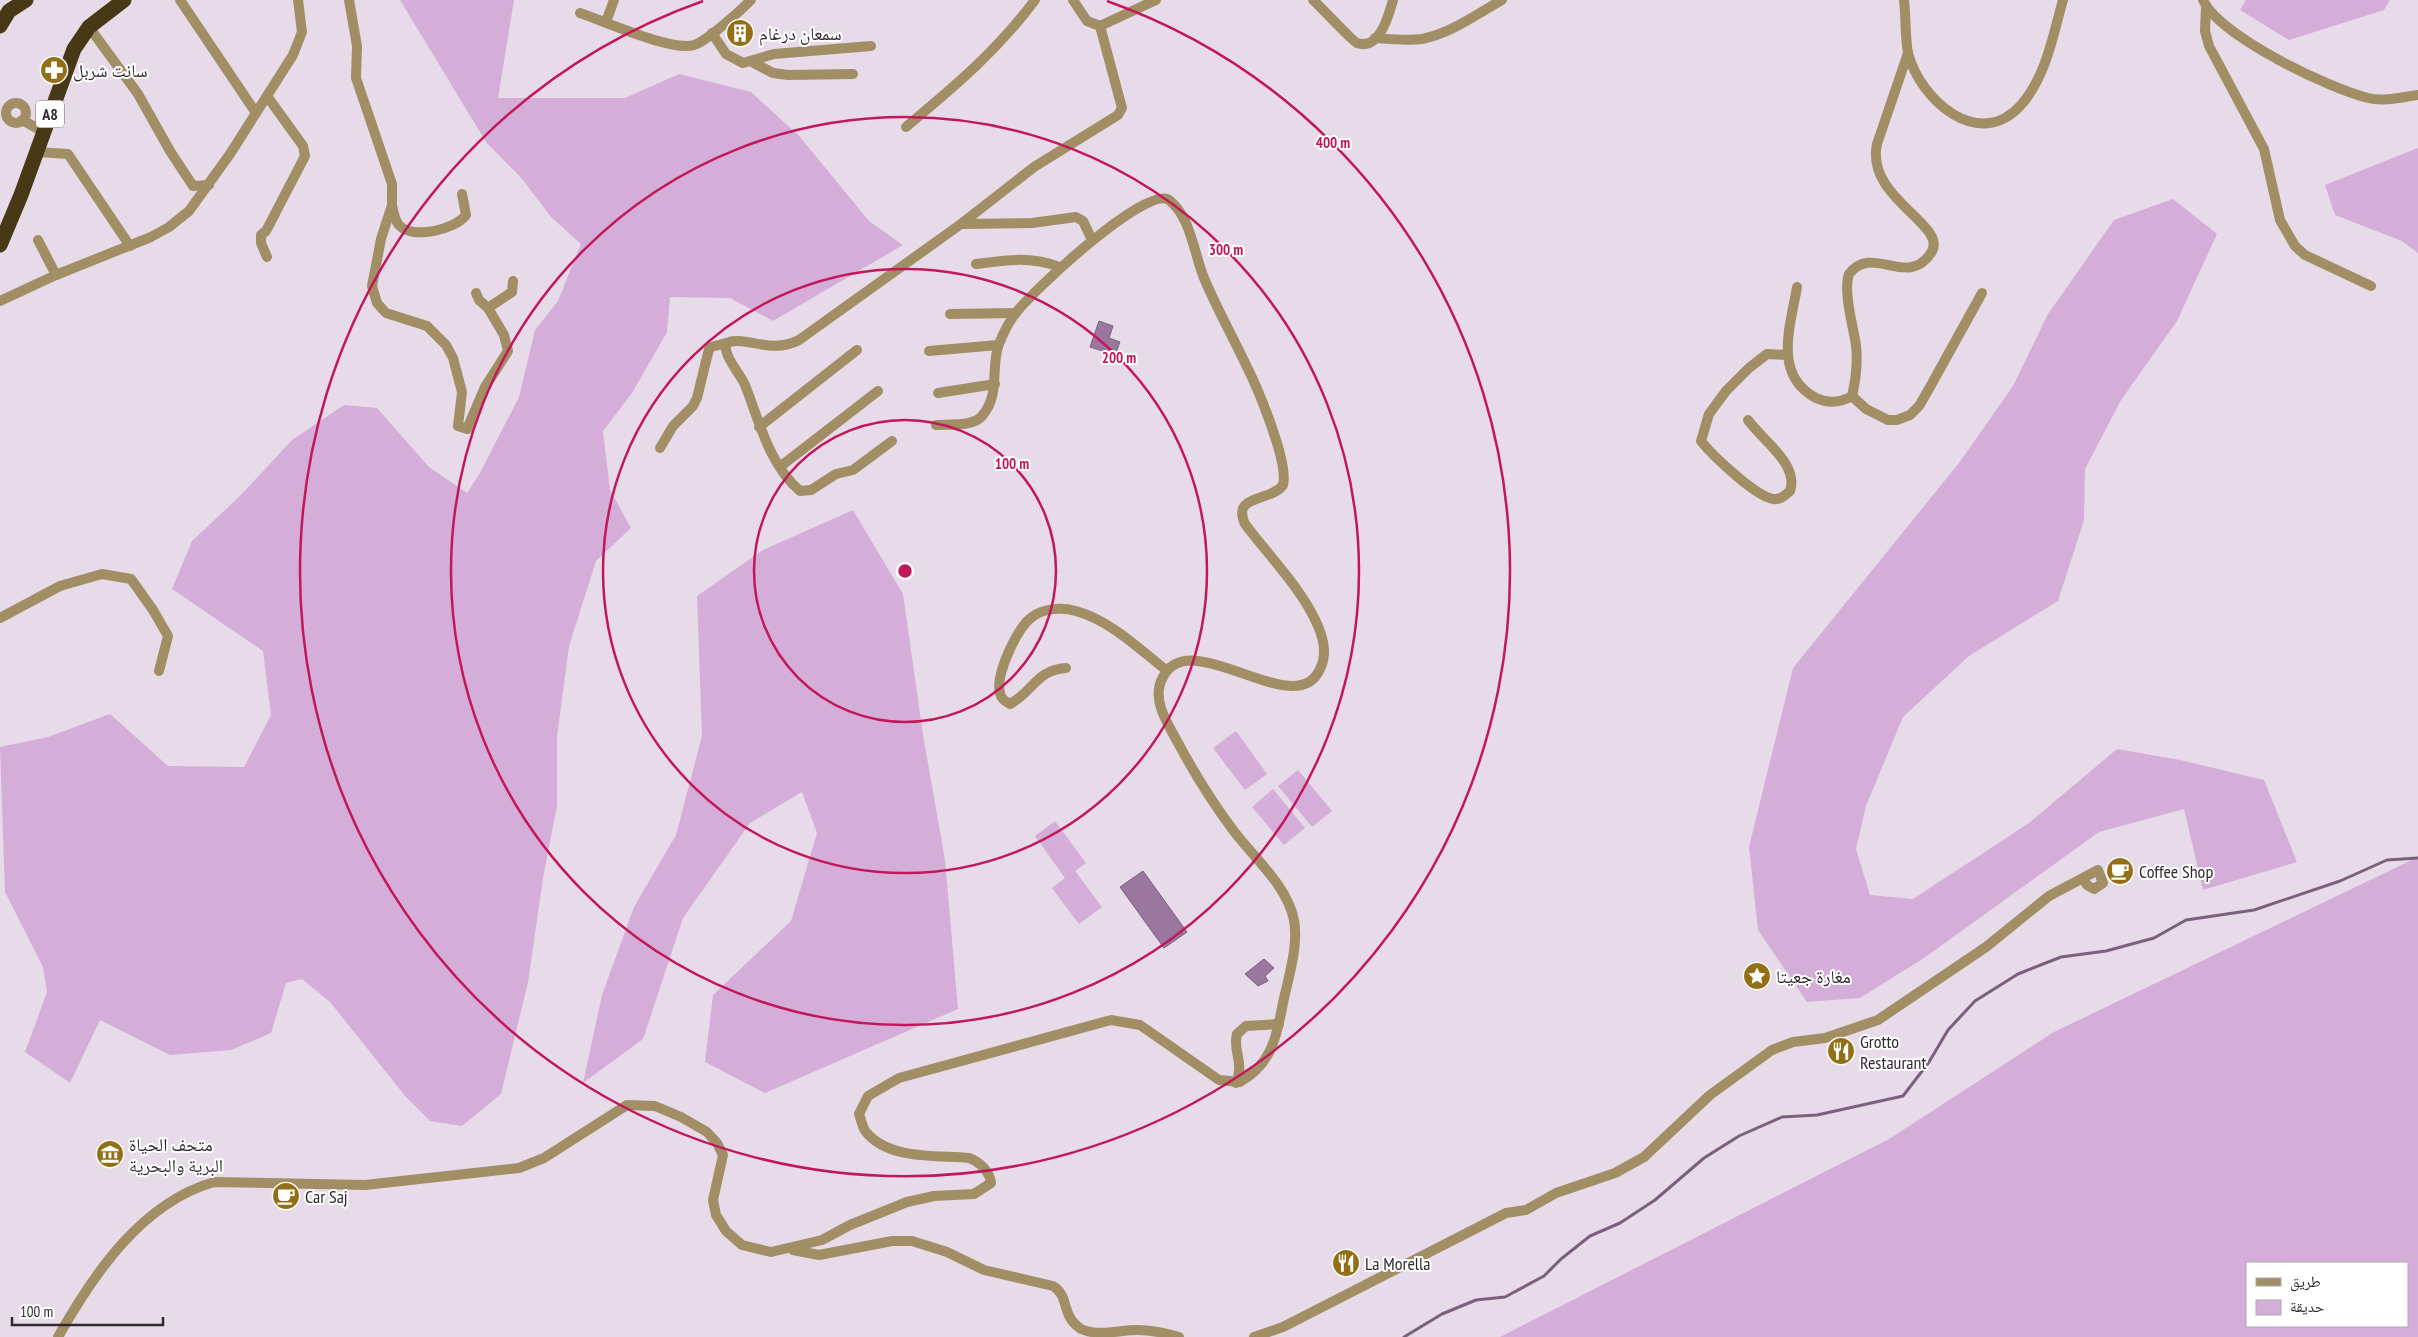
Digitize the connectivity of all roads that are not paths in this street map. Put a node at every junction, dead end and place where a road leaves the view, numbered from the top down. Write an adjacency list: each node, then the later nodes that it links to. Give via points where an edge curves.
1 (26, 0): 19 (highway, via 9,11)
2 (124, 0): 21 (highway, A8)
3 (180, 0): 30 (street)
4 (298, 0): 28 (street, via 302,32)
5 (349, 0): 38 (street, via 357,46 356,78 389,175)
6 (614, 0): 18 (street)
7 (751, 0): 22 (street)
8 (1035, 0): 33 (street, via 996,48)
9 (1073, 0): 20 (street, via 1087,21)
10 (1156, 0): 20 (street)
11 (1313, 0): 23 (street, via 1358,44 1367,44)
12 (1393, 0): 23 (street, via 1384,28)
13 (1502, 0): 23 (street, via 1452,28 1423,39)
14 (1904, 0): 25 (street)
15 (2063, 0): 25 (street, via 2034,87 2020,106 1999,121 1987,124 1972,122 1942,108 1918,78)
16 (2205, 3): 29 (street, via 2233,32 2262,52 2352,93 2380,100); 49 (street, via 2205,31 2209,46 2264,149 2285,230 2304,255)
17 (580, 13): 18 (street)
18 (606, 22): 22 (street, via 680,47 699,43)
19 (0, 26)
20 (1100, 26): 39 (street, via 1122,108 1118,115 1034,167)
21 (89, 27): 34 (highway, A8, via 74,49); 36 (street, via 138,94 193,186)
22 (712, 33): 26 (street, via 731,58 743,63)
23 (1375, 38)
24 (871, 46): 26 (street, via 774,54)
25 (1908, 54): 65 (street, via 1875,154 1877,168 1887,189 1929,229 1934,247 1915,267 1867,262 1849,274 1857,359)
26 (752, 62): 27 (street, via 773,73 788,76)
27 (853, 74)
28 (268, 96): 30 (street); 44 (street, via 303,146 305,156 262,235 261,243)
29 (2418, 96)
30 (256, 113): 36 (street)
31 (3, 117): 32 (street, via 12,122); 32 (street, via 9,106 20,104 26,113)
32 (22, 120): 34 (street)
33 (906, 128)
34 (44, 132): 35 (highway, A8)
35 (37, 152): 42 (highway, A8); 43 (street, via 68,154)
36 (209, 185): 43 (street, via 189,211 170,227)
37 (462, 194): 38 (street, via 466,215 462,221 426,233 398,224)
38 (392, 205): 54 (street, via 381,239 372,286 377,303 386,313 427,326 446,345 462,392 458,426 468,429 485,387 508,350 504,335)
39 (961, 224): 41 (street, via 1032,223 1076,217 1082,221); 57 (street, via 800,340 788,346 773,347)
40 (38, 240): 47 (street)
41 (1092, 240): 46 (street); 74 (street, via 1157,198 1168,199 1177,209 1207,285 1265,405 1278,451 1283,485 1279,490 1248,502 1241,514 1308,607 1325,650 1319,672 1298,686 1282,685 1193,660 1173,664)
42 (0, 245)
43 (130, 246): 47 (street)
44 (267, 257)
45 (976, 264): 46 (street, via 1015,259)
46 (1059, 267): 55 (street)
47 (56, 275): 53 (street)
48 (513, 281): 54 (street, via 512,292)
49 (2371, 286)
50 (1797, 287): 61 (street)
51 (1982, 292): 65 (street, via 1920,406 1910,415 1888,420 1866,409)
52 (476, 293): 54 (street)
53 (0, 301)
54 (488, 308)
55 (1016, 313): 56 (street); 58 (street)
56 (950, 314)
57 (726, 343): 68 (street, via 726,351 745,385); 70 (street, via 709,349 697,398 673,426)
58 (998, 345): 60 (street); 62 (street)
59 (857, 350): 68 (street)
60 (929, 351)
61 (1787, 355): 65 (street, via 1793,375 1809,394 1835,402); 66 (street, via 1767,354 1726,391 1709,414 1701,441 1714,457 1753,490 1772,499 1781,498 1790,491 1793,483 1790,469)
62 (995, 384): 64 (street); 67 (street, via 990,405 980,419)
63 (878, 391): 71 (street)
64 (938, 394)
65 (1852, 396)
66 (1748, 420)
67 (936, 425)
68 (759, 427): 71 (street)
69 (892, 441): 71 (street, via 853,470 836,474 805,491 795,487)
70 (660, 448)
71 (781, 466)
72 (0, 618): 75 (street, via 60,586 102,574 132,579 168,636)
73 (1066, 668): 74 (street, via 1049,670 1010,704 1000,694 1002,672 1018,635 1031,617 1053,609 1075,611 1102,621)
74 (1166, 670): 77 (street, via 1157,694 1176,740 1214,803 1275,883 1294,920 1294,941)
75 (159, 672)
76 (2083, 878): 82 (street, via 2046,898 1986,947 1878,1020 1825,1038 1793,1042 1772,1050 1710,1095 1644,1157 1632,1164 1556,1193 1526,1210 1506,1213 1283,1327)
77 (1279, 1024): 78 (street, via 1275,1043 1264,1061 1247,1078); 78 (street, via 1246,1026 1237,1034 1240,1063)
78 (1236, 1083): 79 (street, via 1219,1080 1140,1025 1111,1020 898,1078 868,1096 859,1114 864,1130 878,1143 905,1153 977,1161 991,1183 974,1194 934,1196 907,1202 822,1240)
79 (789, 1249): 80 (street, via 755,1250 742,1245 726,1231 716,1215 713,1200 723,1155 707,1132 655,1106 627,1105 544,1158 519,1168 365,1185 228,1181 204,1184 168,1204 112,1254); 81 (street, via 819,1254 892,1241 912,1241 948,1252 984,1270 1053,1286 1062,1293 1068,1317 1083,1330 1098,1335 1135,1330 1160,1331)
80 (58, 1337)
81 (1179, 1337)
82 (1254, 1337)

